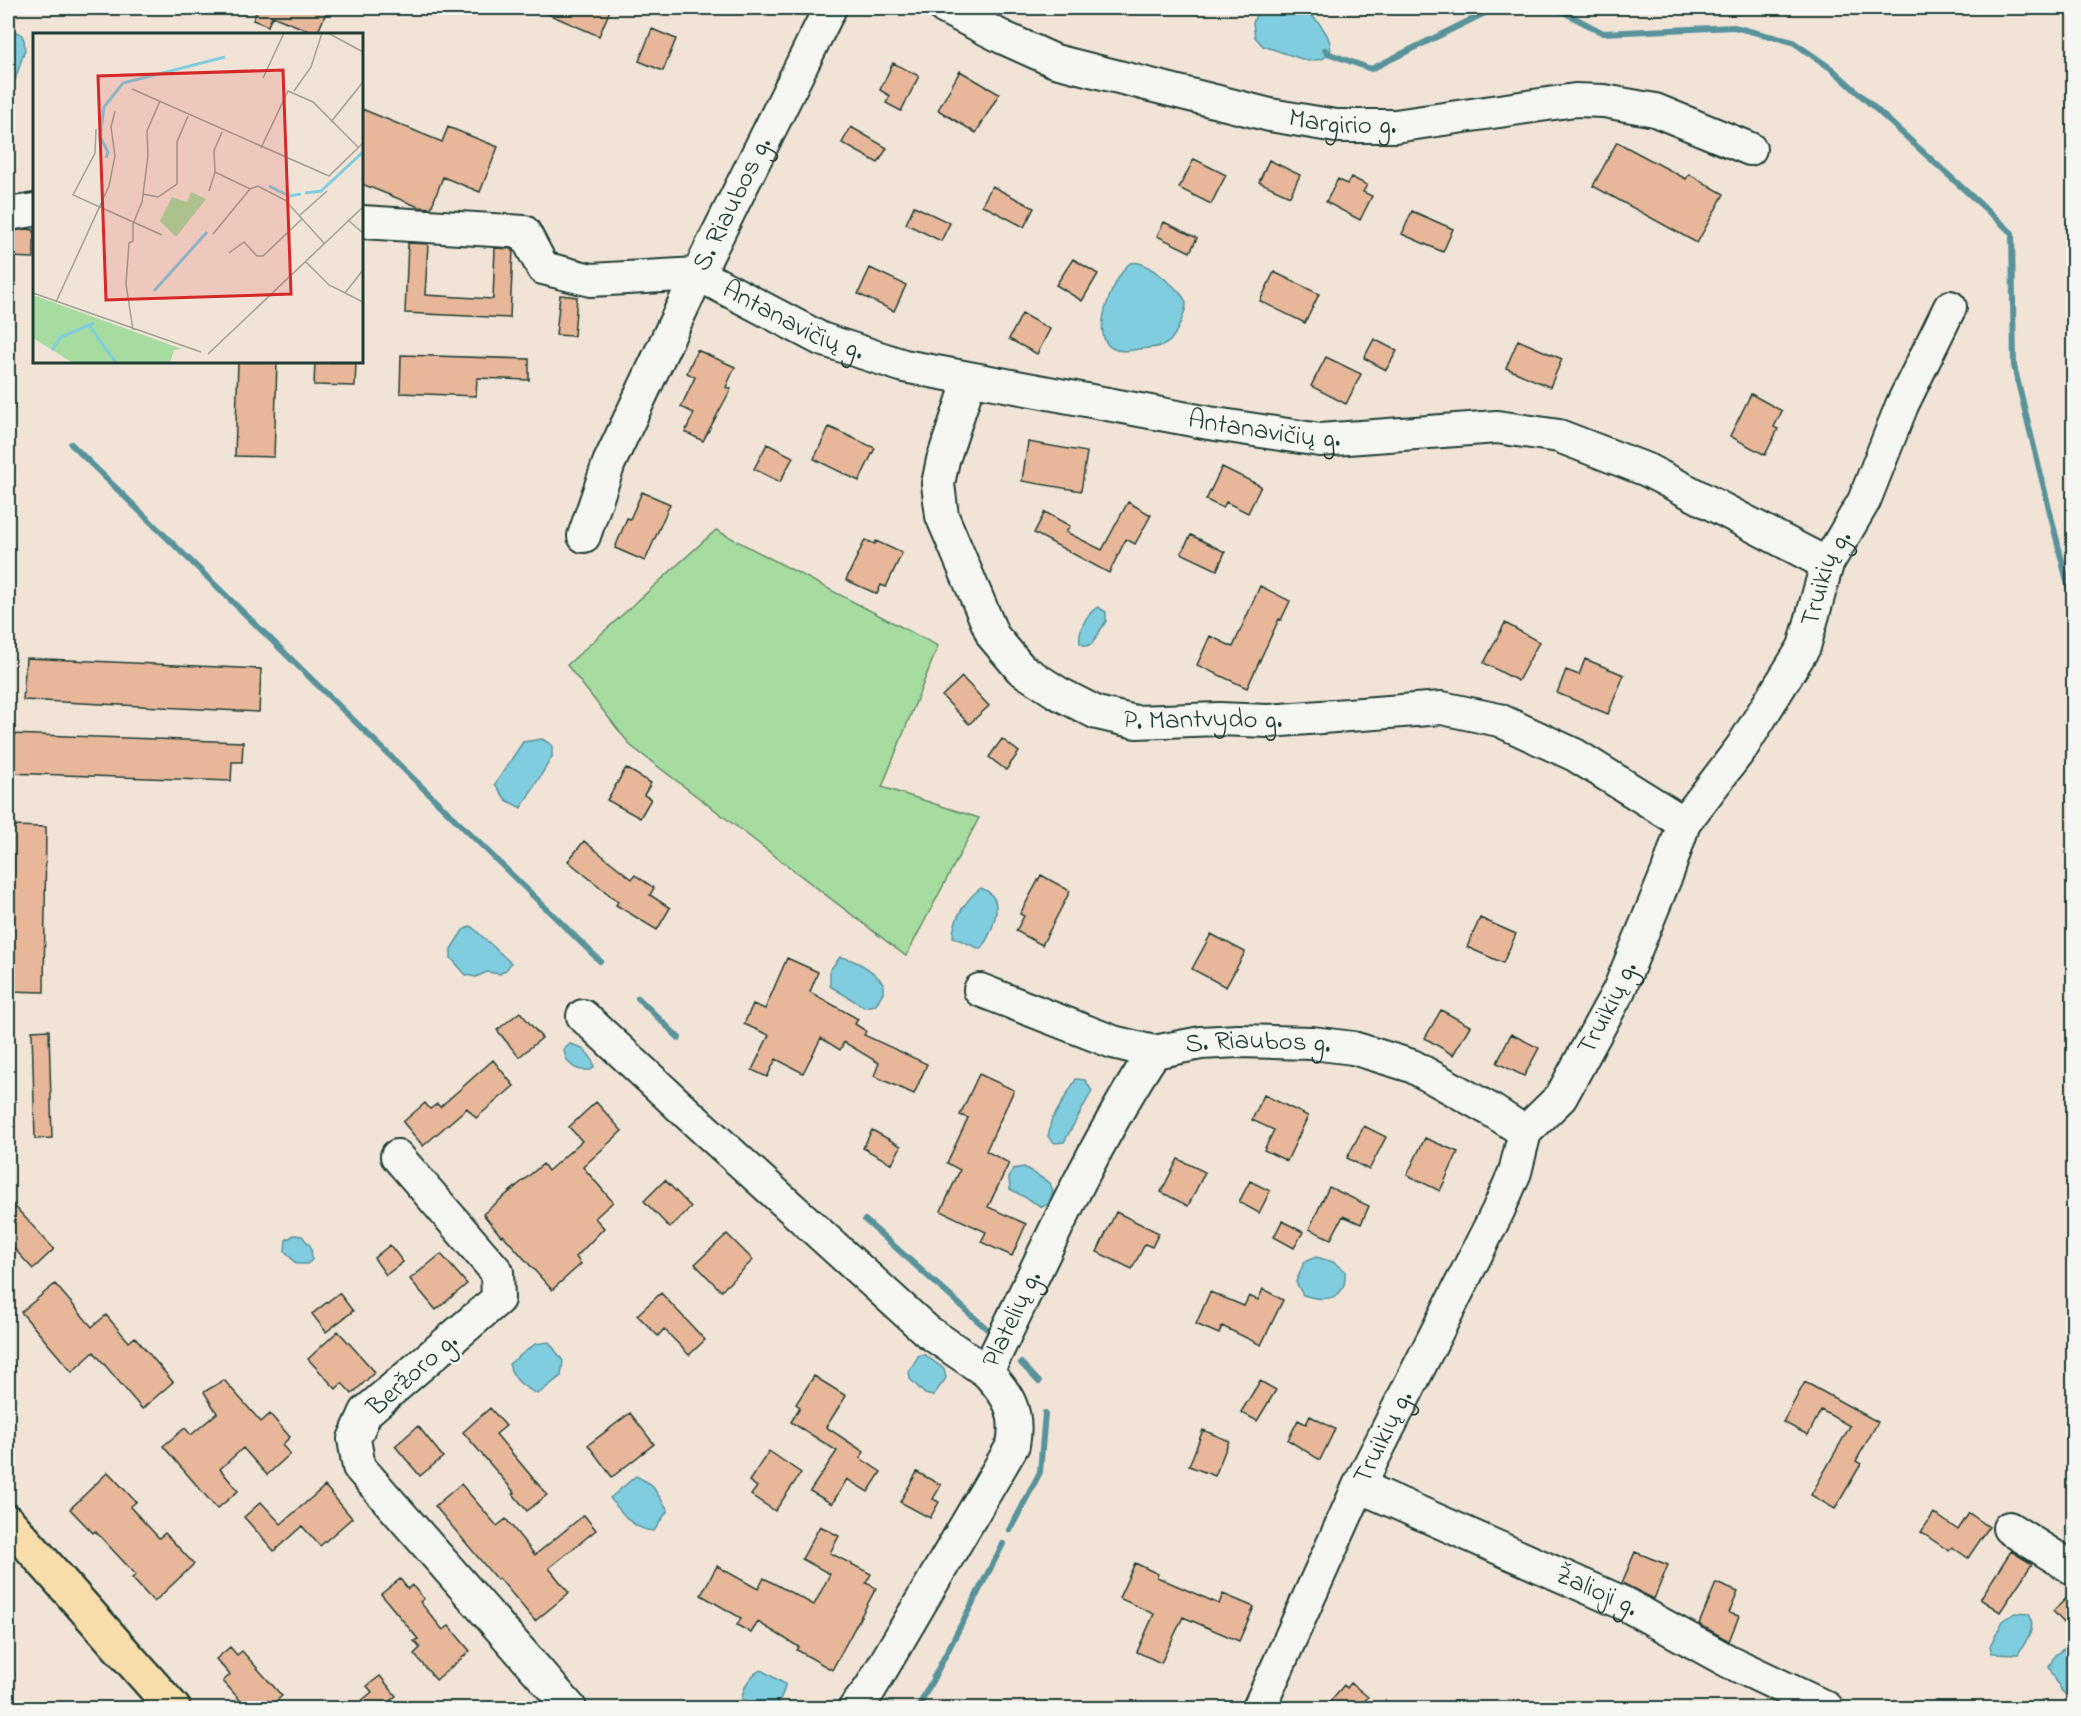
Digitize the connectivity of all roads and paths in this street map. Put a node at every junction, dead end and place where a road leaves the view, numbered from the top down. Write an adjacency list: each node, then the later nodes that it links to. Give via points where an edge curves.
1 (830, 8): 7 (street, S. Riaubos g.)
2 (945, 8): 3 (street, Margirio g., via 1055,61 1270,115 1336,126 1395,126 1575,100 1604,101 1656,110)
3 (1750, 149)
4 (33, 210): 5 (street)
5 (8, 214)
6 (363, 222): 7 (street, via 524,232 543,268 591,280)
7 (698, 274): 9 (street, Antanavičių g., via 821,339 904,366); 10 (street, S. Riaubos g., via 609,463)
8 (1950, 307): 11 (street, Truikių g., via 1902,405 1864,501)
9 (970, 379): 11 (street, Antanavičių g., via 1320,440 1497,427 1558,436 1647,470); 12 (street, P. Mantvydo g., via 938,484 942,516 993,636 1021,669 1058,693 1097,713 1136,722 1268,721 1442,708 1499,720 1575,755)
10 (584, 536)
11 (1827, 564): 12 (street, Truikių g., via 1804,647 1742,747)
12 (1684, 823): 16 (street, Truikių g., via 1619,990 1561,1097)
13 (980, 990): 15 (street, S. Riaubos g., via 1113,1042)
14 (584, 1016): 18 (street, via 927,1331)
15 (1154, 1052): 16 (street, S. Riaubos g., via 1238,1041 1353,1048 1412,1066); 18 (street, Platelių g., via 1097,1149)
16 (1525, 1132): 19 (street, Truikių g., via 1515,1172 1498,1210)
17 (397, 1156): 24 (street, Beržoro g., via 497,1272 498,1299 366,1412 354,1439 358,1467)
18 (987, 1372): 25 (street, Platelių g., via 1005,1392 1015,1414 1012,1445)
19 (1359, 1486): 26 (street, Truikių g.); 27 (street, Žalioji g., via 1623,1603 1728,1661)
20 (8, 1522): 23 (main road)
21 (2009, 1528): 22 (street)
22 (2073, 1569)
23 (173, 1708)
24 (570, 1708)
25 (855, 1708)
26 (1258, 1708)
27 (1827, 1708)

